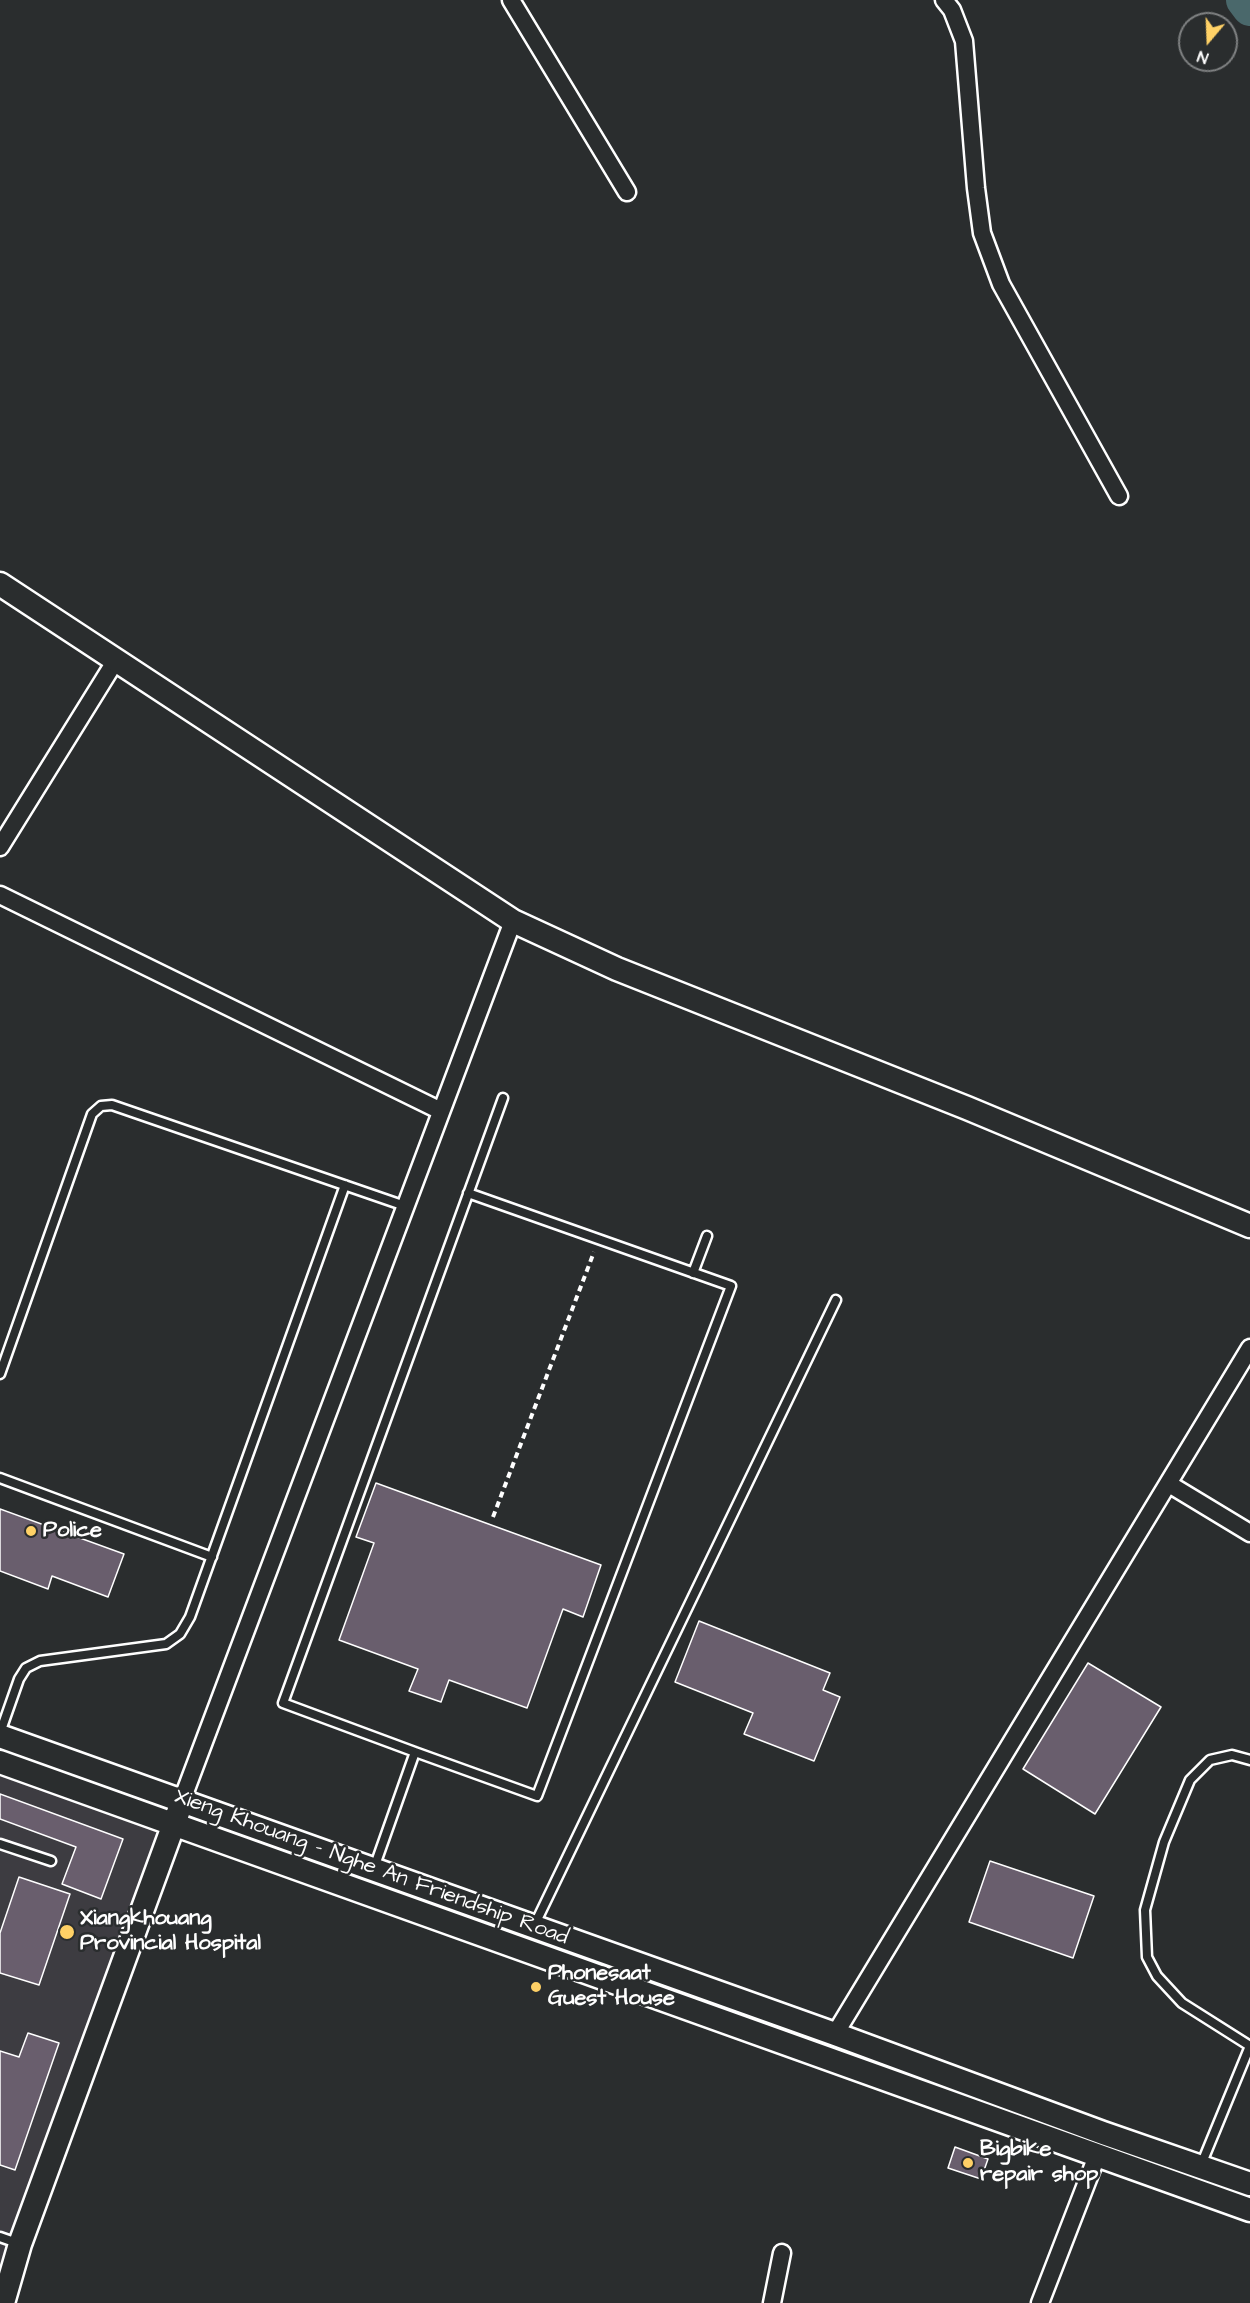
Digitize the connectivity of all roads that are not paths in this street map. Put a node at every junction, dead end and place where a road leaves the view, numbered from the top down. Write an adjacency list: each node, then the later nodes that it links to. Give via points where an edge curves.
1 (511, 0): 3 (street)
2 (944, 0): 4 (street, via 964,41 982,232 1000,284)
3 (627, 192)
4 (1119, 496)
5 (0, 584): 6 (street)
6 (116, 660): 7 (street); 9 (street)
7 (0, 847)
8 (0, 895): 11 (street)
9 (513, 921): 11 (street); 15 (street, via 617,969)
10 (503, 1098): 13 (lane)
11 (441, 1111): 14 (street)
12 (345, 1185): 14 (lane); 20 (lane, via 112,1105 101,1106 92,1114); 24 (lane)
13 (468, 1192): 17 (lane); 26 (lane, via 284,1703)
14 (405, 1206): 29 (street)
15 (1250, 1226)
16 (707, 1236): 17 (lane)
17 (693, 1273): 26 (lane, via 731,1286 537,1796)
18 (836, 1300): 34 (lane)
19 (1250, 1348): 22 (street)
20 (0, 1374)
21 (0, 1478): 24 (lane)
22 (1169, 1484): 23 (street); 35 (street)
23 (1250, 1533)
24 (212, 1557): 25 (lane, via 180,1634 166,1644 40,1661 27,1668 19,1678)
25 (0, 1734): 29 (street, Xieng Khouang - Nghe An Friendship Road)
26 (415, 1752): 33 (lane)
27 (1250, 1760): 36 (lane, via 1232,1755 1210,1760 1190,1780 1164,1842 1145,1910 1147,1957 1157,1976 1182,2003)
28 (0, 1762): 30 (street, Xieng Khouang - Nghe An Friendship Road)
29 (182, 1800): 30 (street); 33 (street, Xieng Khouang - Nghe An Friendship Road)
30 (174, 1824): 37 (street, Xieng Khouang - Nghe An Friendship Road); 42 (street)
31 (0, 1845): 32 (lane)
32 (51, 1862)
33 (374, 1868): 34 (street, Xieng Khouang - Nghe An Friendship Road)
34 (534, 1927): 35 (street, Xieng Khouang - Nghe An Friendship Road)
35 (835, 2034): 37 (street); 39 (street, Xieng Khouang - Nghe An Friendship Road)
36 (1250, 2046): 39 (lane)
37 (825, 2058): 38 (street, Xieng Khouang - Nghe An Friendship Road)
38 (1097, 2156): 41 (street, Xieng Khouang - Nghe An Friendship Road); 46 (street)
39 (1200, 2167): 40 (street, Xieng Khouang - Nghe An Friendship Road)
40 (1250, 2184)
41 (1250, 2210)
42 (10, 2240): 44 (street)
43 (782, 2253): 45 (street)
44 (3, 2303)
45 (772, 2303)
46 (1040, 2303)

